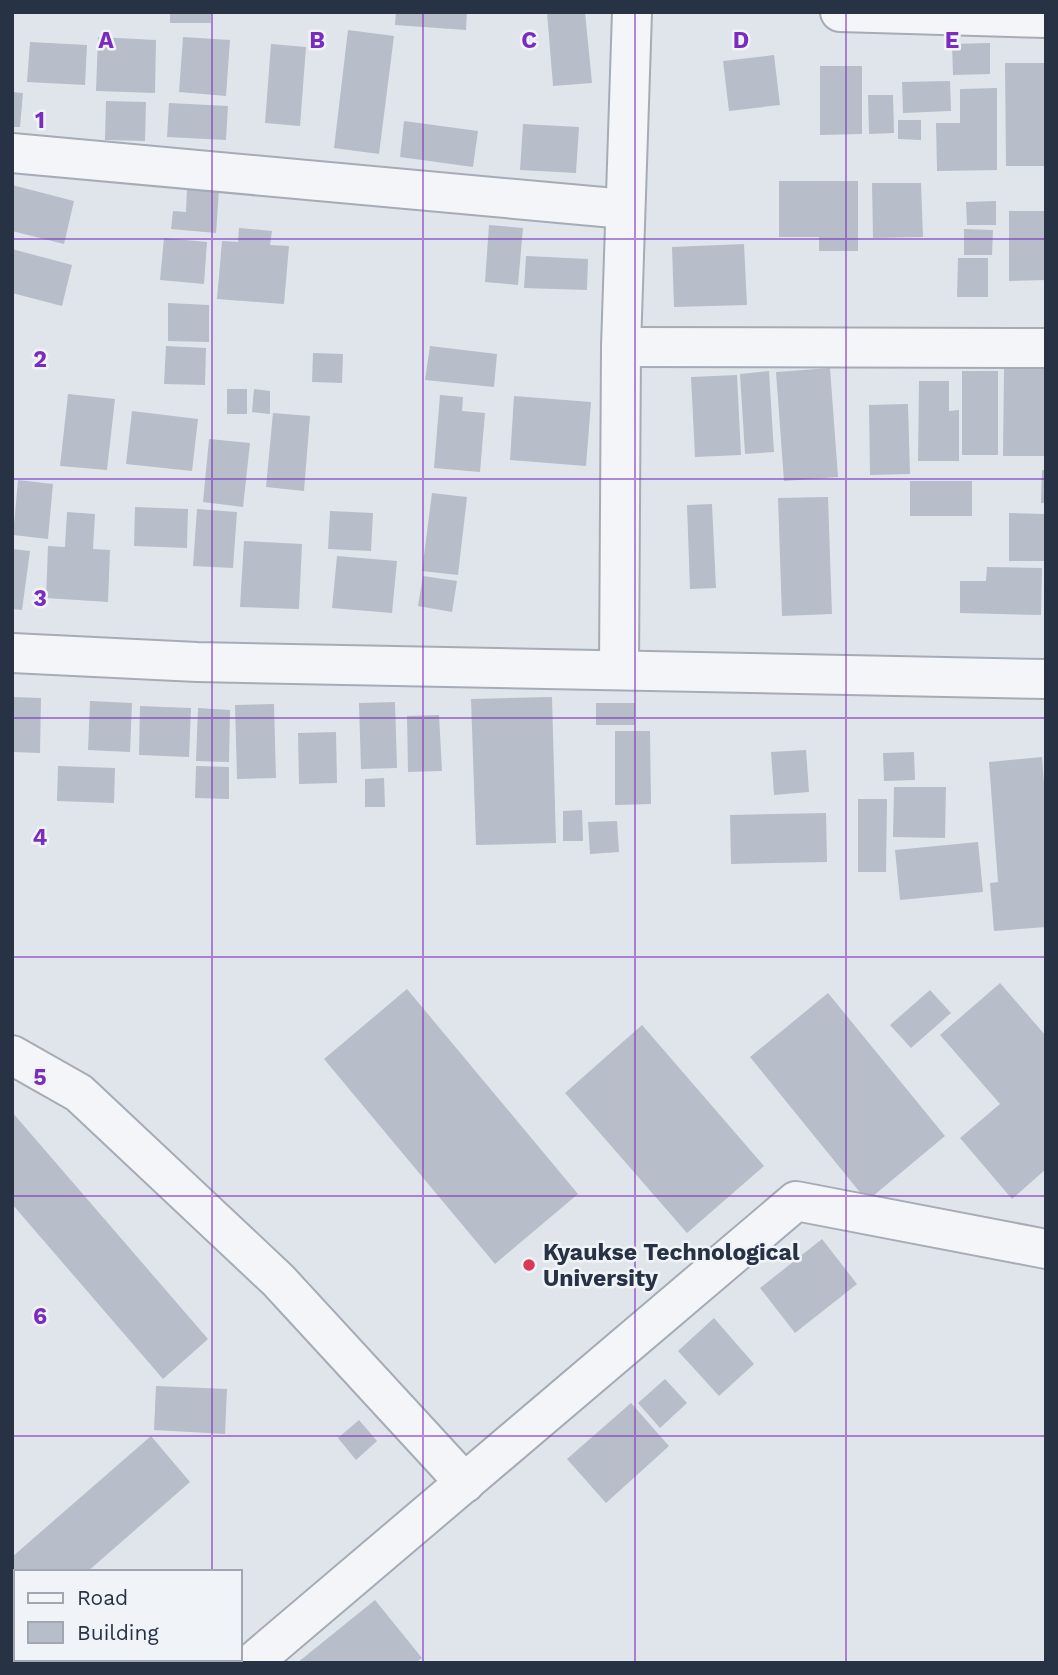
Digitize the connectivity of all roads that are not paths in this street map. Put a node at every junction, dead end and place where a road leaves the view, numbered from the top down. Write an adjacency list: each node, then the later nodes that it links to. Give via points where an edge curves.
1 (632, 12): 5 (street)
2 (840, 12): 3 (street)
3 (1046, 18)
4 (12, 153): 5 (street)
5 (625, 209): 6 (street)
6 (621, 347): 7 (street); 9 (street)
7 (1046, 348)
8 (12, 653): 9 (street, via 197,662)
9 (619, 670): 10 (street)
10 (1046, 679)
11 (12, 1055): 13 (street, via 79,1093 278,1280)
12 (1046, 1249): 13 (street, via 796,1201)
13 (465, 1483): 14 (street)
14 (252, 1663)

